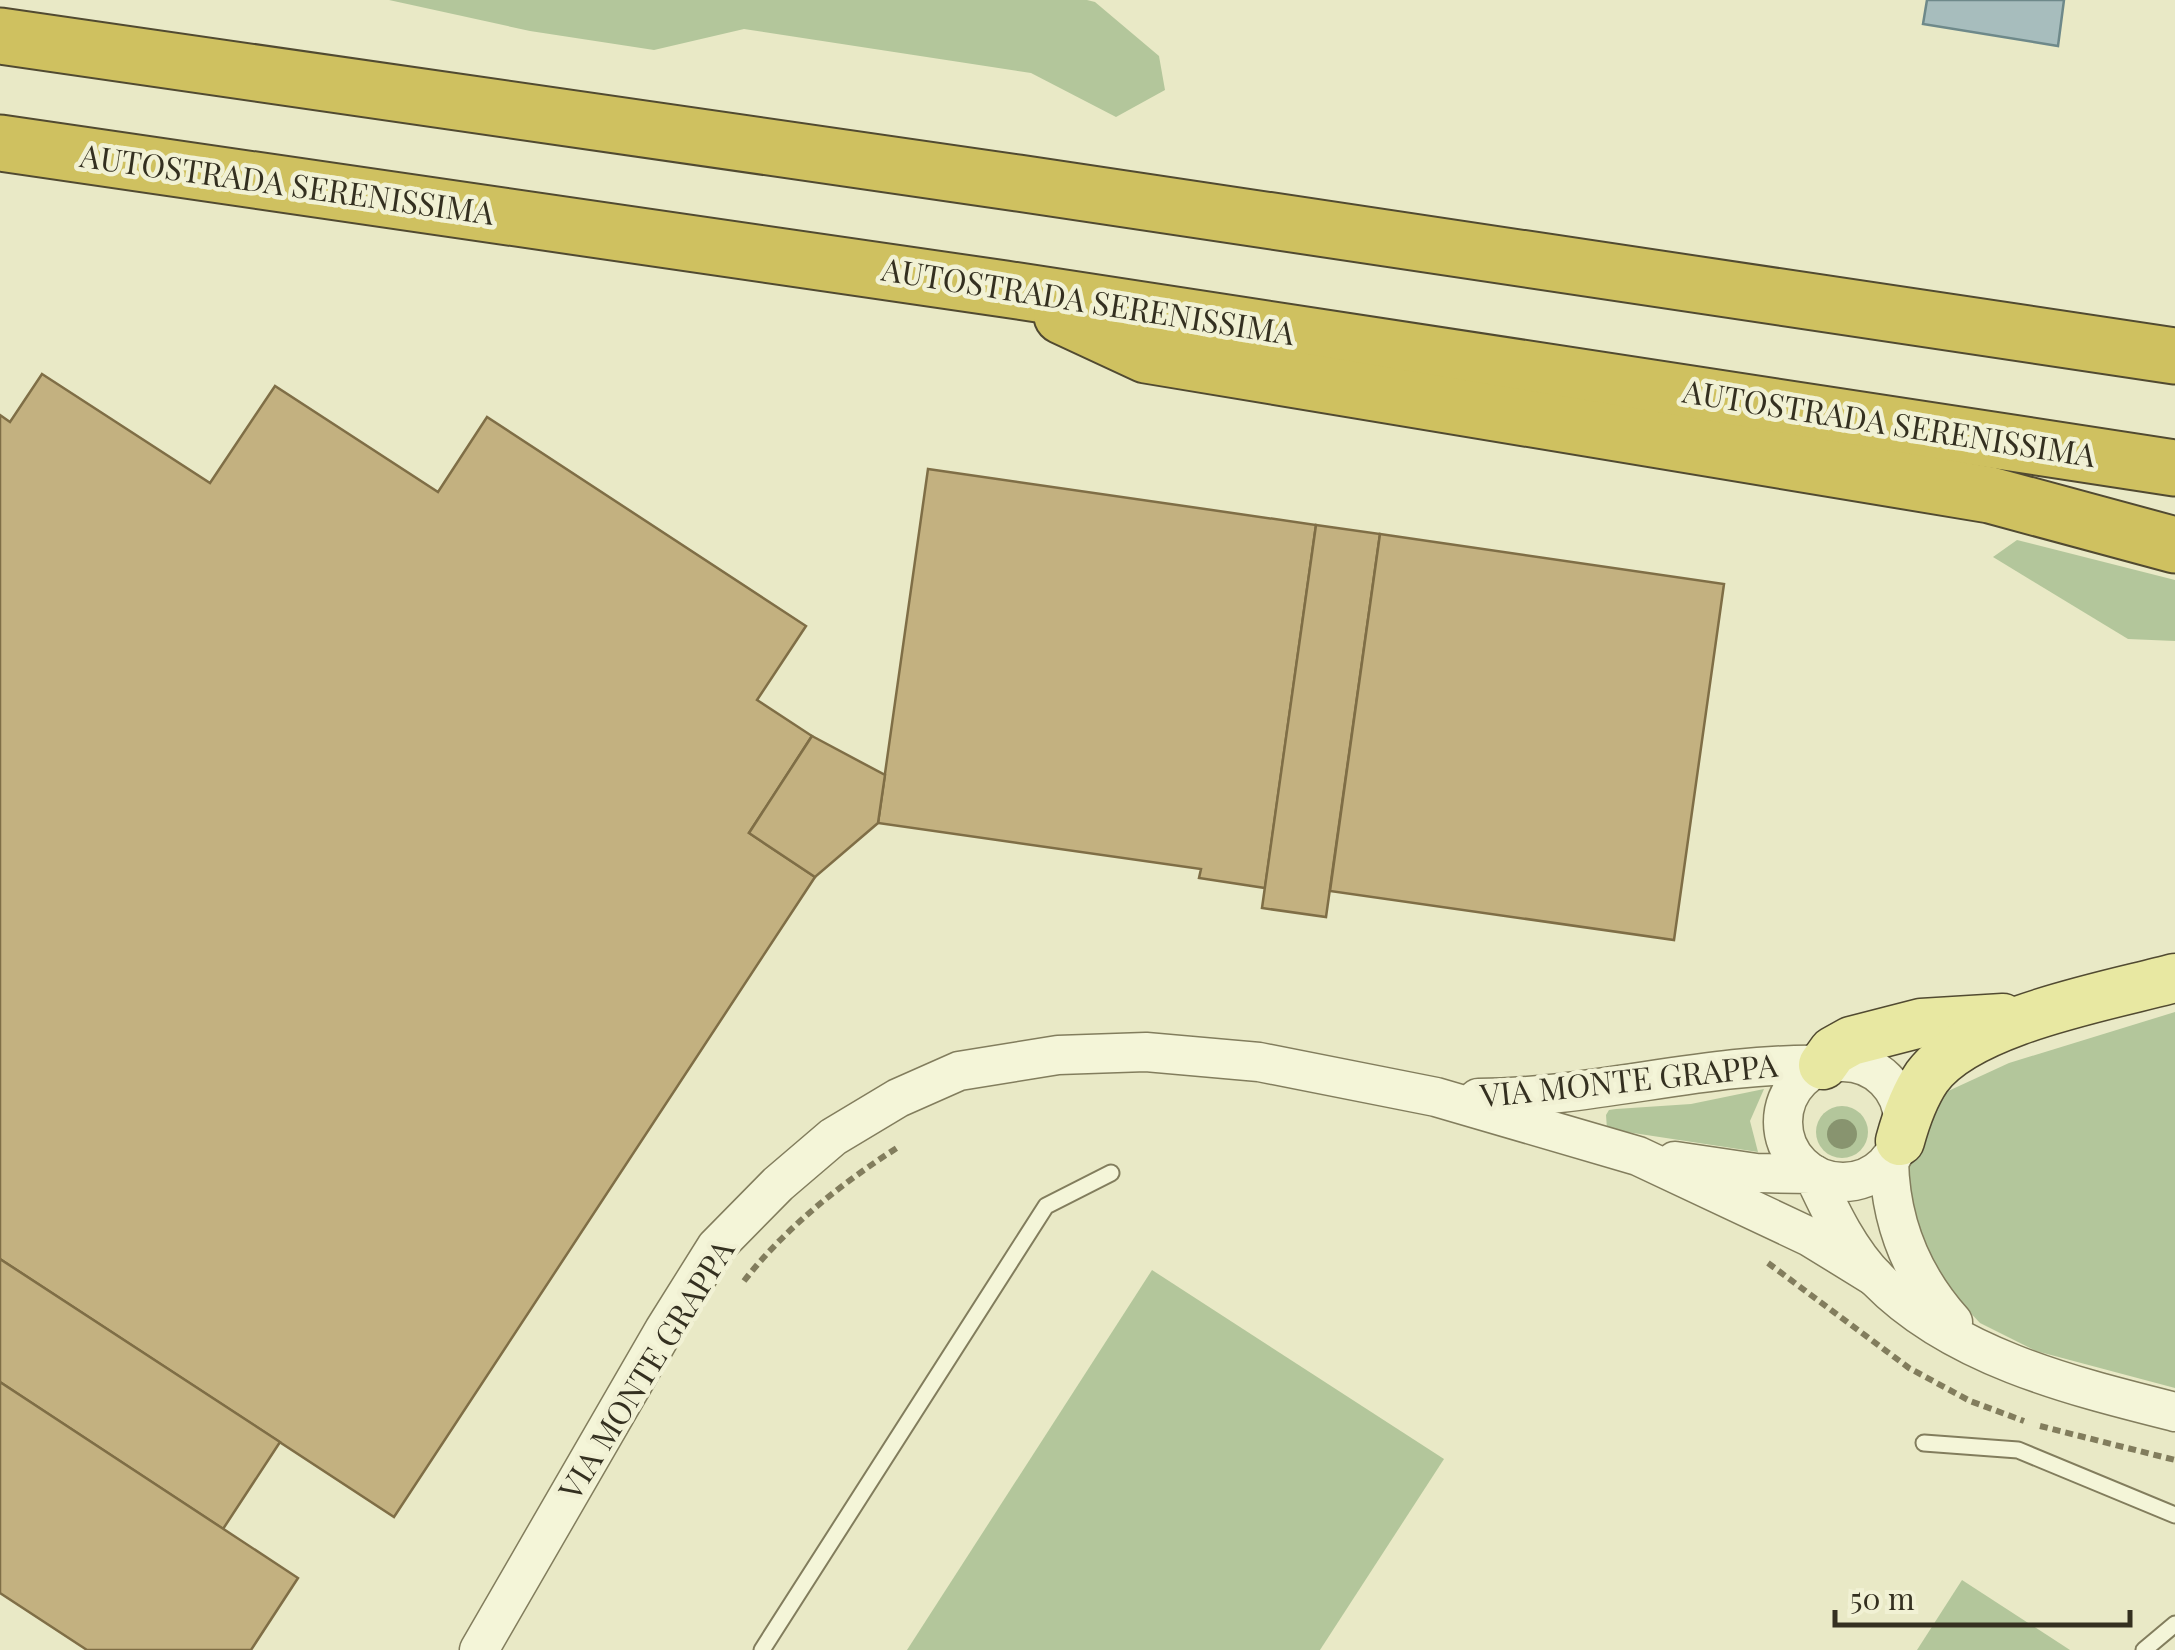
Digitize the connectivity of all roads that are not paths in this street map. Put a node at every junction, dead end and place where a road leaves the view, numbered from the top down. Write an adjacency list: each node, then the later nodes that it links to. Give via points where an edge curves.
1 (0, 36): 4 (highway)
2 (0, 143): 3 (highway, AUTOSTRADA SERENISSIMA)
3 (1005, 289): 5 (highway, AUTOSTRADA SERENISSIMA); 6 (highway, via 1146,355 1990,495)
4 (2175, 356)
5 (2175, 468)
6 (2175, 545)
7 (2175, 978): 8 (main road)
8 (2032, 1016): 9 (main road, via 1921,1023 1840,1046); 11 (main road, via 1969,1043 1936,1068)
9 (1822, 1066): 10 (street, VIA MONTE GRAPPA, via 1790,1064 1516,1098); 11 (street, via 1862,1065 1885,1079 1899,1102 1902,1128); 14 (street, via 1806,1074 1784,1106 1787,1145)
10 (1436, 1097): 12 (street, VIA MONTE GRAPPA); 21 (street, VIA MONTE GRAPPA, via 1259,1062 1146,1052 1058,1055 959,1071 898,1098 833,1138 716,1247)
11 (1894, 1150): 14 (street, via 1879,1170 1854,1180); 16 (street, via 1893,1212 1910,1258)
12 (1638, 1156): 14 (street, VIA MONTE GRAPPA); 15 (street, VIA MONTE GRAPPA, via 1810,1237)
13 (1111, 1173): 22 (lane, via 1046,1206)
14 (1813, 1174): 15 (street)
15 (1876, 1278): 16 (street)
16 (1975, 1346): 17 (street, via 2064,1381)
17 (2175, 1412)
18 (1924, 1443): 19 (lane, via 2018,1450)
19 (2175, 1515)
20 (2175, 1624): 23 (lane)
21 (480, 1650)
22 (762, 1650)
23 (2144, 1650)

